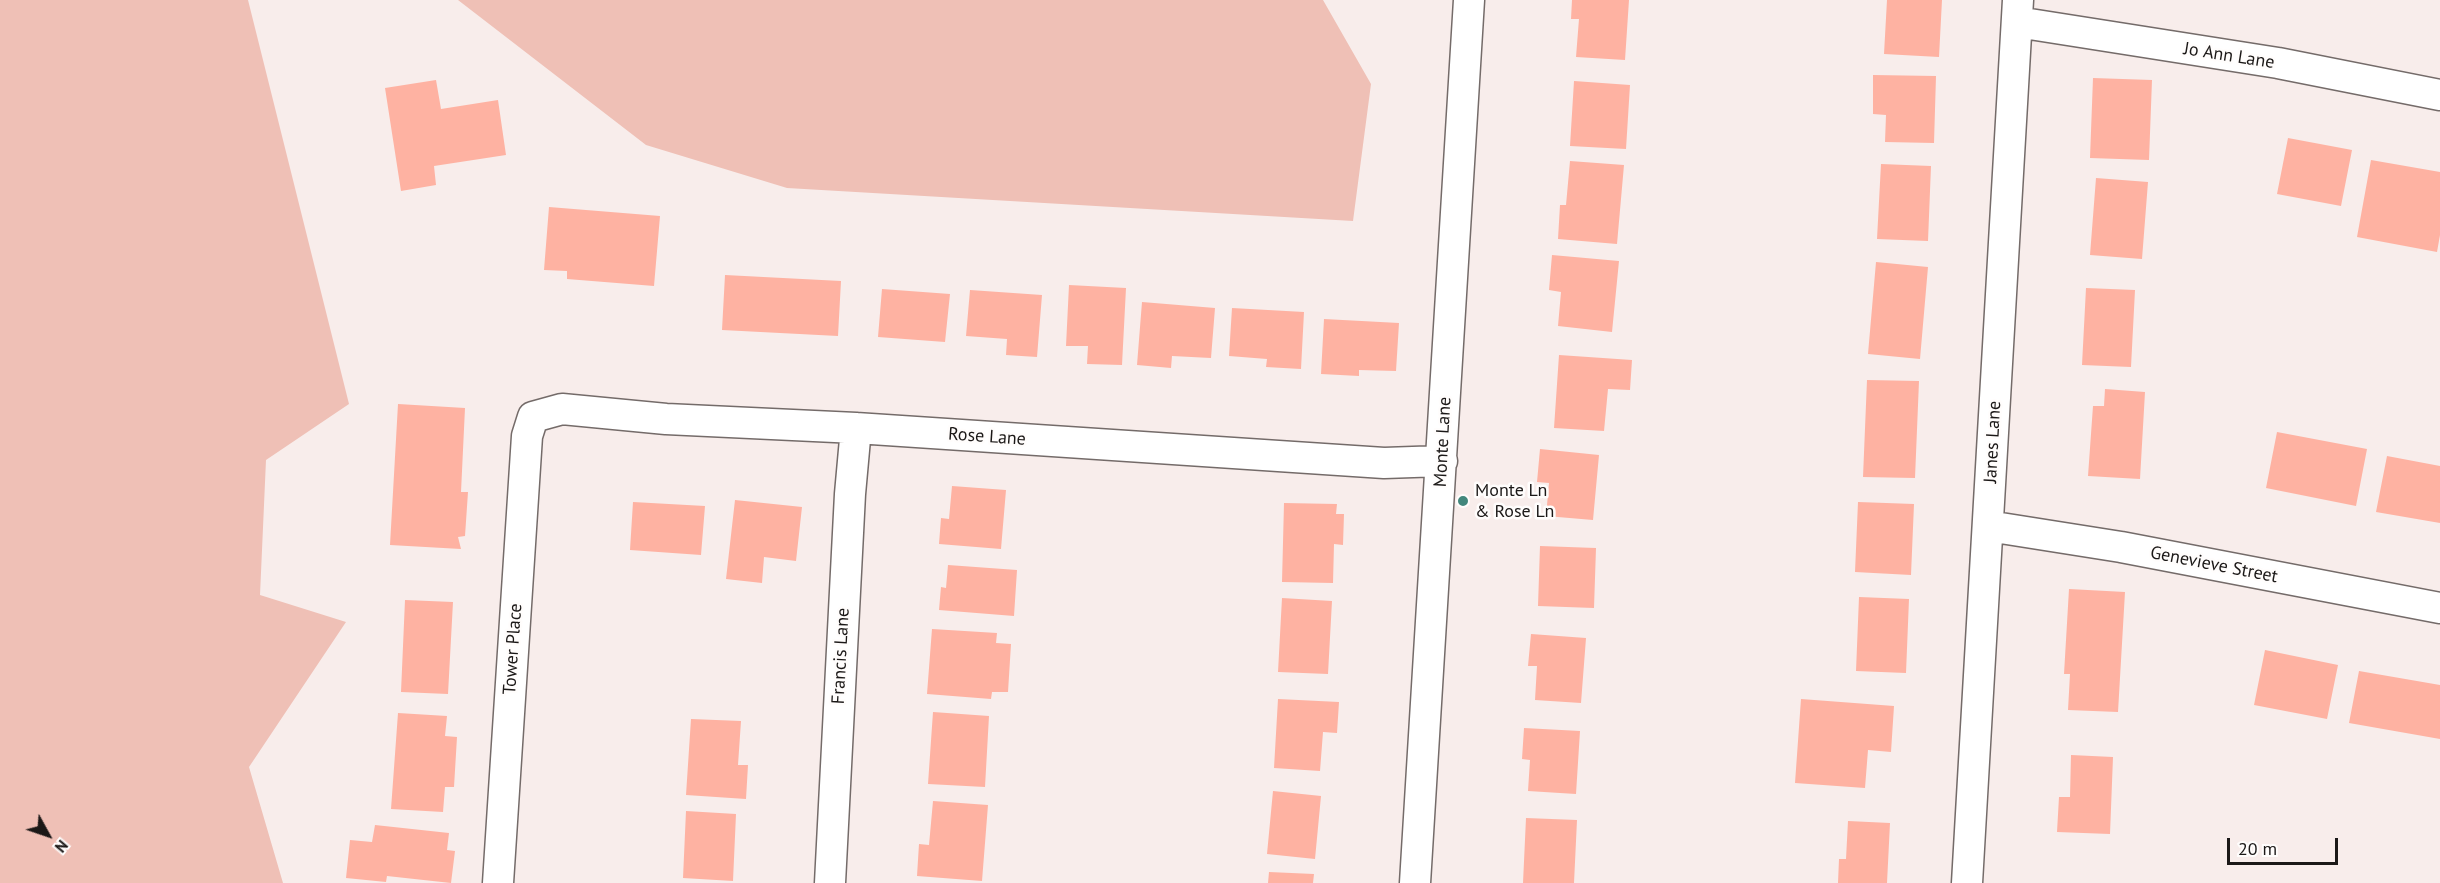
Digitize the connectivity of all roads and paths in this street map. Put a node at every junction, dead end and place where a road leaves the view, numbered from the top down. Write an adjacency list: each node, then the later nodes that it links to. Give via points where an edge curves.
1 (1469, 0): 6 (street, Monte Lane)
2 (2018, 11): 3 (street, Jo Ann Lane); 7 (street, Janes Lane)
3 (2440, 94)
4 (533, 417): 5 (street, Rose Lane, via 562,409 666,419); 9 (street, Tower Place, via 527,436)
5 (856, 428): 6 (street, Rose Lane, via 1384,463); 10 (street, Francis Lane)
6 (1442, 461): 11 (street, Monte Lane)
7 (1988, 525): 8 (street, Genevieve Street); 12 (street, Janes Lane)
8 (2440, 608)
9 (498, 883)
10 (830, 883)
11 (1415, 883)
12 (1967, 883)

